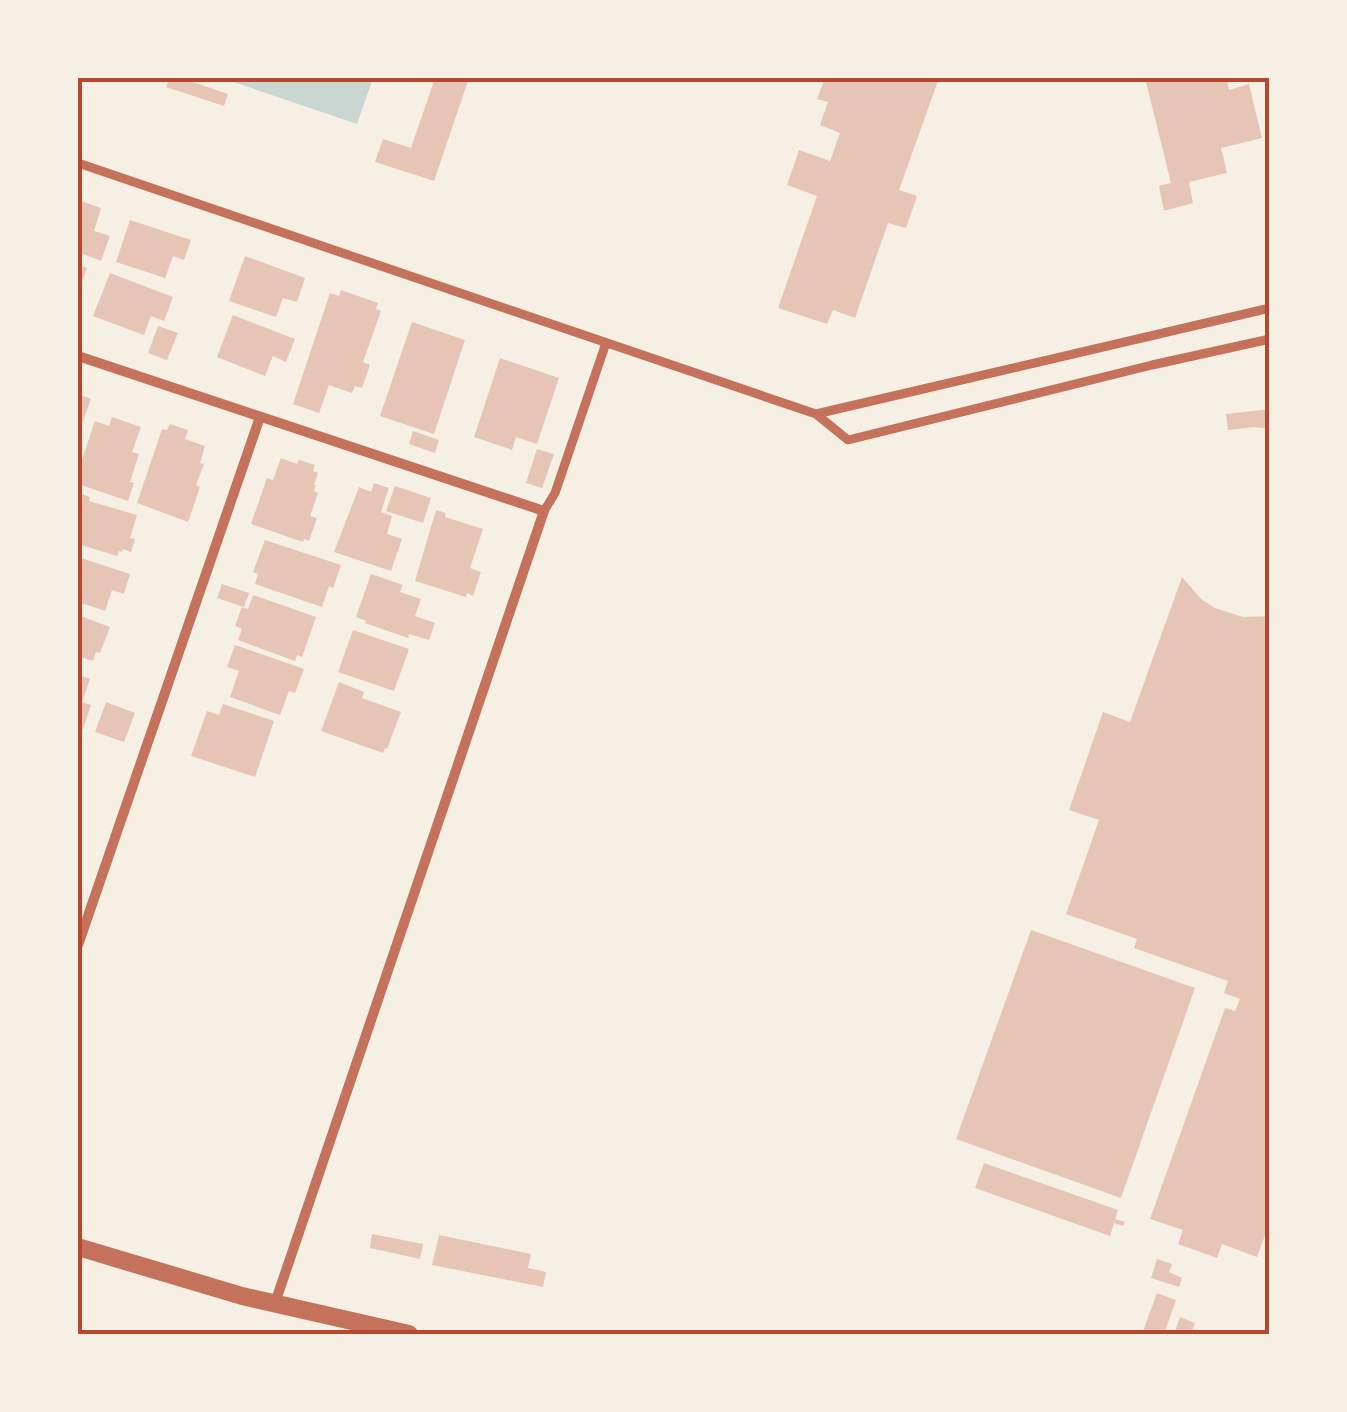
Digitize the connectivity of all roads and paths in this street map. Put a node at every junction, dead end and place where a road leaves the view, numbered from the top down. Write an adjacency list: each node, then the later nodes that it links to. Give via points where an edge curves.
1 (78, 163): 4 (street)
2 (1270, 308): 6 (street)
3 (1270, 339): 6 (street, via 848,440)
4 (606, 343): 6 (street); 8 (street)
5 (78, 356): 7 (street)
6 (816, 414)
7 (260, 417): 8 (street); 9 (street)
8 (544, 511): 11 (street)
9 (78, 944)
10 (78, 1246): 11 (street)
11 (275, 1303): 12 (street)
12 (409, 1334)

